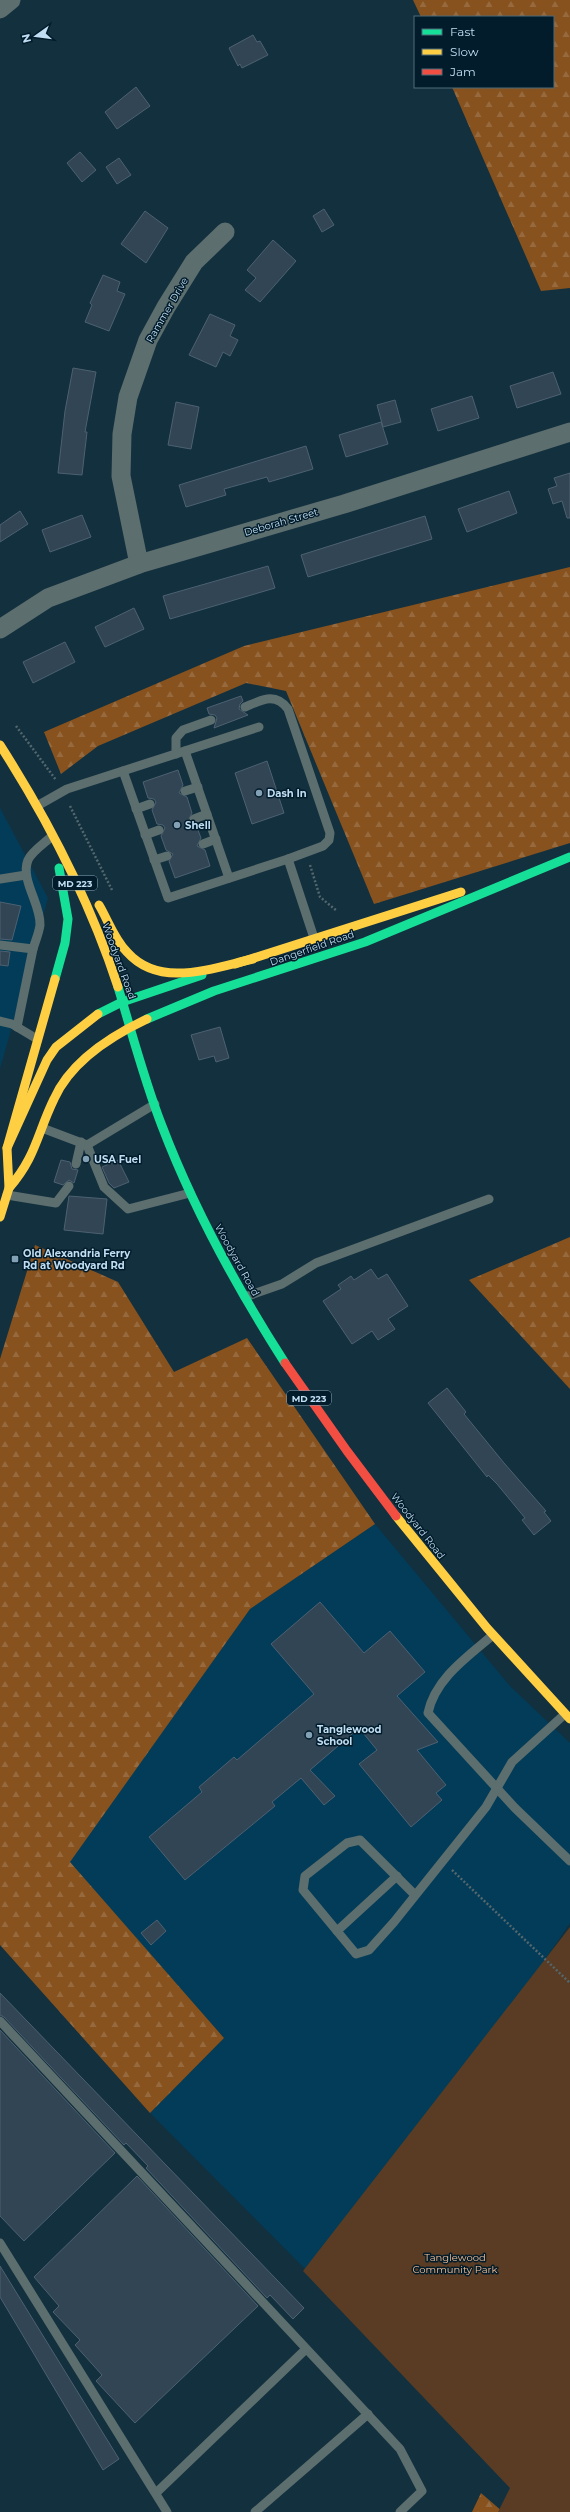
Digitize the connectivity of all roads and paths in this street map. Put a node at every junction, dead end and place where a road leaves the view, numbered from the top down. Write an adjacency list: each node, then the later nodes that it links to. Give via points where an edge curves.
1 (11, 0): 2 (street)
2 (0, 9)
3 (225, 232): 5 (street, Rammer Drive, via 194,262 166,307 148,340 128,397 122,434 121,476)
4 (570, 432): 5 (street, Deborah Street, via 344,504)
5 (139, 564): 6 (street, Deborah Street, via 48,598)
6 (0, 630)
7 (245, 707): 31 (lane, via 265,699 282,700 288,709 330,833 329,840 323,846)
8 (211, 720): 13 (lane, via 183,730 176,738)
9 (16, 726): 15 (path)
10 (259, 727): 12 (lane)
11 (0, 745): 19 (main road, Woodyard Road / MD 223)
12 (185, 751): 13 (lane); 16 (lane)
13 (176, 754): 14 (lane)
14 (123, 771): 19 (lane, via 67,789); 21 (lane)
15 (57, 782)
16 (198, 787): 17 (lane); 22 (lane)
17 (185, 792)
18 (150, 804): 21 (lane)
19 (37, 806): 26 (main road, Woodyard Road / MD 223)
20 (70, 806): 38 (path)
21 (136, 809): 25 (lane)
22 (207, 814): 23 (lane); 27 (lane)
23 (194, 819)
24 (159, 830): 25 (lane)
25 (145, 835): 32 (lane)
26 (52, 836): 34 (lane, via 29,858); 43 (main road, via 100,906 128,954 141,964 170,974 187,974); 44 (main road, Woodyard Road / MD 223, via 88,911); 48 (main road, via 68,919 58,971)
27 (216, 839): 28 (lane); 35 (lane)
28 (203, 844)
29 (167, 856): 32 (lane)
30 (570, 857): 37 (main road, Dangerfield Road)
31 (288, 859): 35 (lane); 40 (lane)
32 (154, 860): 35 (lane, via 168,898)
33 (309, 861): 39 (path, via 320,897)
34 (26, 875): 36 (lane); 42 (lane, via 38,906 40,926)
35 (229, 878)
36 (0, 879)
37 (500, 886): 40 (main road, Dangerfield Road, via 442,896); 46 (main road, Dangerfield Road, via 378,937 202,997)
38 (113, 892)
39 (337, 911)
40 (314, 938): 43 (main road, Dangerfield Road)
41 (0, 945): 42 (lane)
42 (33, 949): 47 (lane)
43 (253, 958): 44 (main road, Dangerfield Road)
44 (122, 1002): 46 (main road, Woodyard Road / MD 223); 52 (main road, Dangerfield Road, via 91,1017 56,1046 44,1066)
45 (0, 1021): 47 (lane)
46 (130, 1026): 49 (main road, Woodyard Road / MD 223); 50 (main road, Dangerfield Road, via 77,1065 56,1092)
47 (17, 1027): 48 (lane)
48 (38, 1039): 52 (main road)
49 (155, 1104): 51 (lane); 56 (main road, Woodyard Road / MD 223)
50 (41, 1128): 51 (lane); 55 (main road, Dangerfield Road, via 28,1165)
51 (84, 1144): 53 (lane); 56 (lane, via 104,1187 128,1209)
52 (7, 1148): 55 (main road)
53 (76, 1164)
54 (69, 1186): 55 (lane, via 62,1199 56,1203)
55 (8, 1192): 58 (main road)
56 (190, 1193): 59 (main road, Woodyard Road / MD 223)
57 (489, 1199): 59 (lane, via 316,1263 282,1284)
58 (0, 1217)
59 (245, 1297): 60 (main road, Woodyard Road / MD 223, via 296,1380 332,1431 377,1492)
60 (493, 1635): 61 (main road, Woodyard Road / MD 223); 62 (lane, via 457,1666 432,1696 428,1713)
61 (567, 1717): 62 (lane, via 512,1762)
62 (497, 1789): 63 (lane); 64 (lane)
63 (443, 1861): 66 (lane); 68 (path)
64 (570, 1861)
65 (397, 1876): 66 (lane); 67 (lane); 67 (lane, via 360,1840 347,1843 306,1876 303,1890)
66 (415, 1895): 67 (lane, via 369,1950 356,1954)
67 (337, 1931)
68 (570, 1983)
69 (0, 2021): 71 (lane)
70 (0, 2243): 73 (lane)
71 (306, 2349): 72 (lane); 73 (lane)
72 (368, 2414): 75 (lane); 76 (lane, via 400,2449 422,2491)
73 (156, 2493): 74 (lane)
74 (167, 2512)
75 (255, 2512)
76 (400, 2512)

